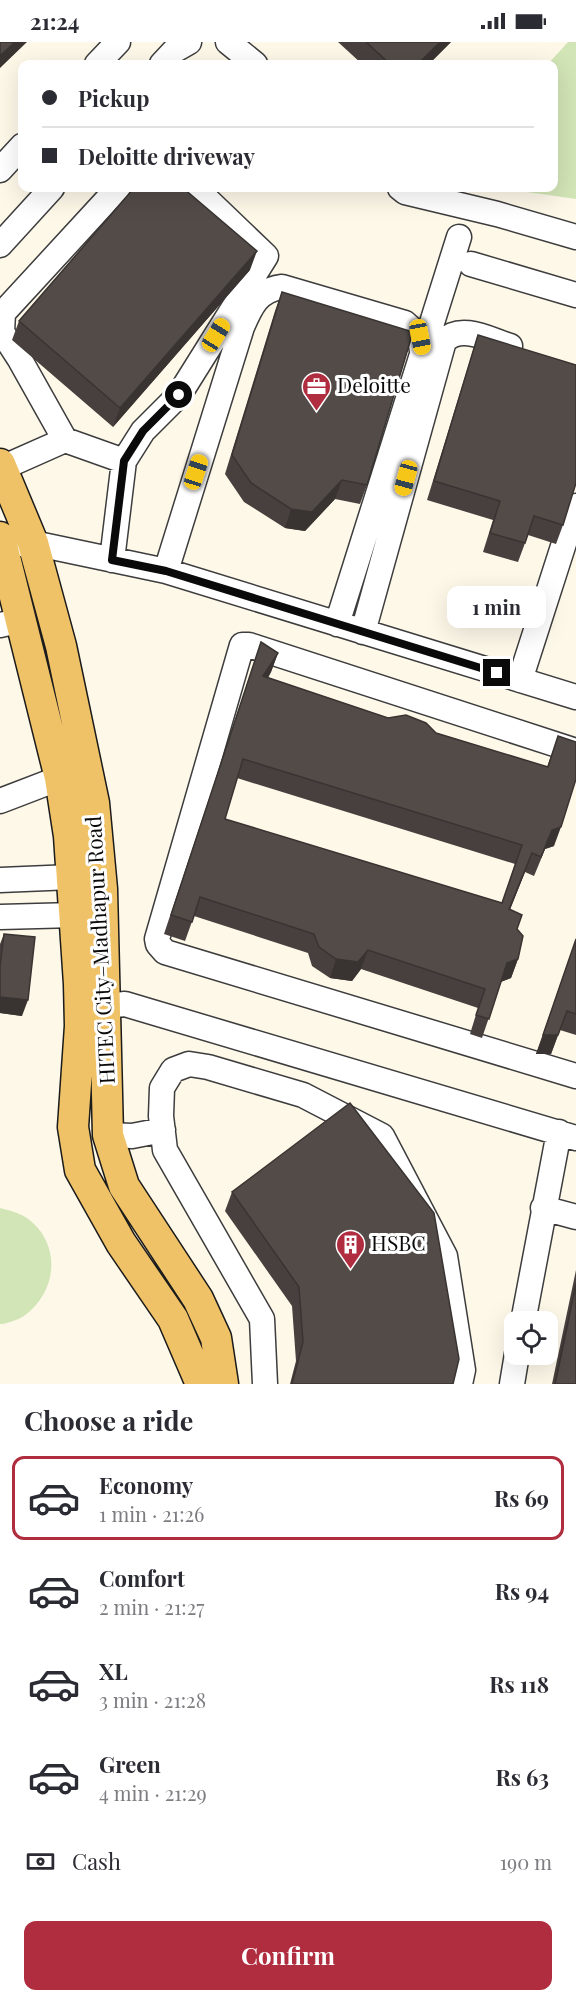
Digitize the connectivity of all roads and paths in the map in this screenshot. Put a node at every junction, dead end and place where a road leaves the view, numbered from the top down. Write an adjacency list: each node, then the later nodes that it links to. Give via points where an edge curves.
1 (117, 42): 3 (street)
2 (228, 42): 4 (street)
3 (101, 60)
4 (250, 60)
5 (18, 150): 6 (street)
6 (0, 170)
7 (48, 192): 13 (street)
8 (114, 192): 18 (street, via 3,313 2,332)
9 (199, 192): 19 (street, via 266,256 179,395 143,431)
10 (410, 192): 12 (street)
11 (459, 237): 16 (street)
12 (576, 237)
13 (0, 245)
14 (471, 264): 15 (street)
15 (576, 295)
16 (422, 351): 25 (street, via 420,337 405,322 282,287 263,294 250,308 242,327); 27 (street)
17 (534, 354): 28 (street, via 470,333 458,332 444,341)
18 (65, 440): 19 (street); 20 (street)
19 (124, 461): 24 (street)
20 (1, 466): 23 (main road, HITEC City–Madhapur Road)
21 (576, 506): 29 (street)
22 (1, 541): 23 (street); 26 (main road, HITEC City–Madhapur Road)
23 (33, 543): 24 (street); 38 (main road, HITEC City–Madhapur Road, via 61,646 94,803 102,889)
24 (112, 560): 25 (street)
25 (166, 571): 27 (street)
26 (11, 622): 32 (main road, HITEC City–Madhapur Road)
27 (337, 624): 28 (street)
28 (363, 632): 29 (street)
29 (519, 680): 30 (street)
30 (576, 697)
31 (576, 751): 39 (street, via 242,645 157,939 165,952)
32 (60, 778): 33 (street); 34 (main road, HITEC City–Madhapur Road)
33 (0, 801)
34 (72, 877): 35 (street); 36 (main road, HITEC City–Madhapur Road)
35 (0, 880)
36 (75, 915): 37 (street); 47 (main road, HITEC City–Madhapur Road, via 80,1026 73,1127 80,1170 122,1243 173,1319)
37 (0, 917)
38 (105, 1006): 41 (main road, HITEC City–Madhapur Road); 42 (street, via 125,1004)
39 (576, 1076)
40 (163, 1130): 41 (street, via 132,1136); 49 (street, via 165,1150 262,1319); 50 (street, via 162,1088 173,1070 189,1064 303,1095 382,1136 445,1256 463,1370)
41 (108, 1135): 48 (main road, HITEC City–Madhapur Road, via 124,1186 198,1299 216,1338)
42 (567, 1135): 43 (street)
43 (543, 1208): 44 (street); 45 (street)
44 (576, 1217)
45 (525, 1311)
46 (516, 1365): 51 (street)
47 (201, 1384)
48 (223, 1384)
49 (265, 1384)
50 (460, 1384)
51 (512, 1384)

